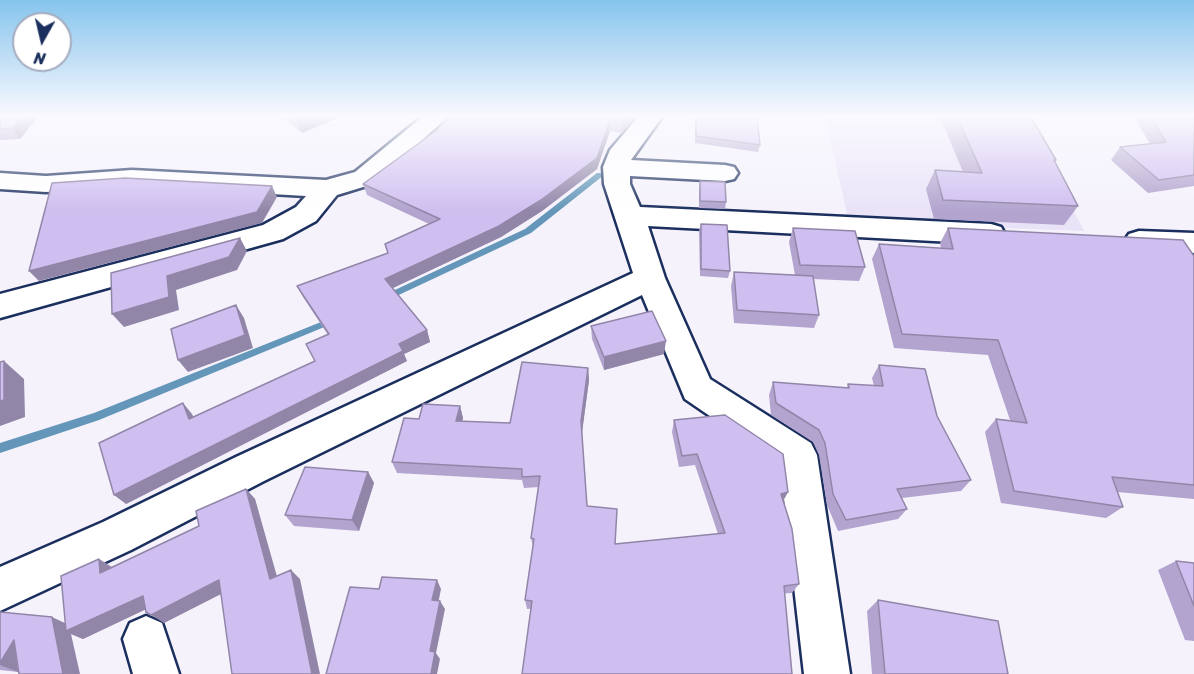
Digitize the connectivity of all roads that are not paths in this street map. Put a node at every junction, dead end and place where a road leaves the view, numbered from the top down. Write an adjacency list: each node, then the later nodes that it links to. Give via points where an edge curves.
1 (399, 148): 6 (street, via 364,178)
2 (625, 148): 3 (street)
3 (616, 167): 4 (street); 7 (street, via 616,184)
4 (725, 173)
5 (0, 181): 6 (street, via 46,184 132,178)
6 (327, 189): 12 (street, via 306,214 273,232)
7 (630, 216): 8 (street); 11 (street)
8 (1012, 235)
9 (1107, 240): 10 (street)
10 (1194, 243)
11 (650, 278): 13 (street); 14 (street, via 697,389 798,454)
12 (0, 306)
13 (0, 590)
14 (826, 674)

